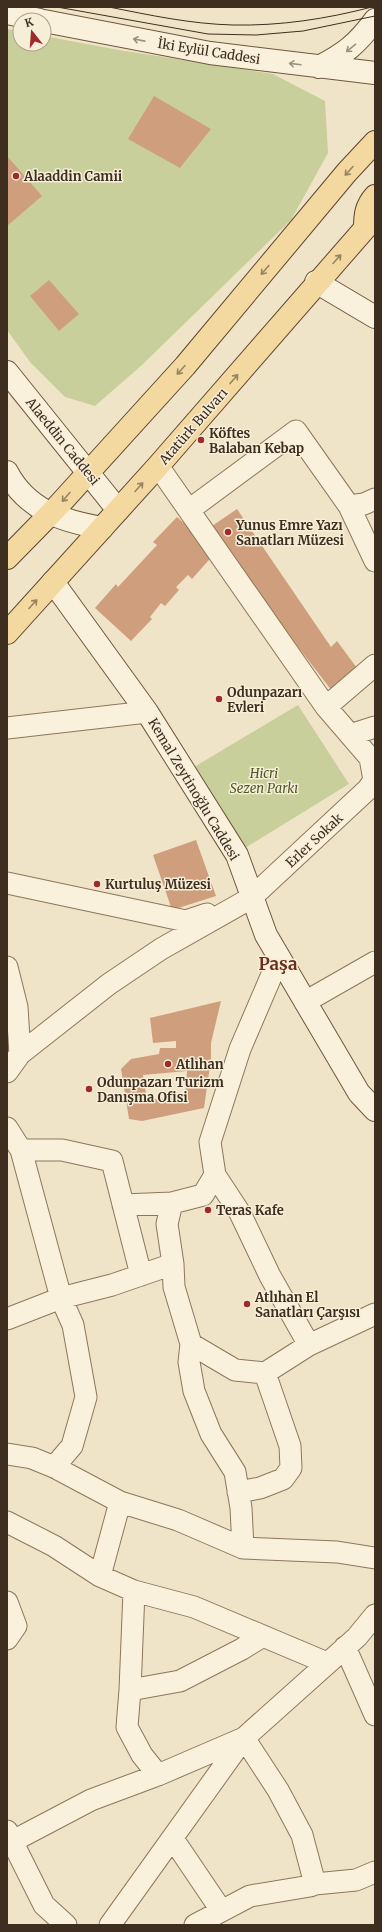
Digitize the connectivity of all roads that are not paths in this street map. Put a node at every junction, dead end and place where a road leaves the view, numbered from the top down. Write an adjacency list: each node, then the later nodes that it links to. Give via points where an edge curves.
1 (375, 20): 3 (main road, one-way to 3, via 357,43 341,56)
2 (52, 23): 3 (main road, İki Eylül Caddesi, one-way to 2, via 187,49)
3 (319, 67): 4 (main road, İki Eylül Caddesi)
4 (375, 73)
5 (375, 142): 13 (main road, one-way to 13, via 185,366)
6 (375, 196): 7 (main road, via 365,214)
7 (370, 222): 8 (main road, Atatürk Bulvarı, one-way to 7)
8 (316, 282): 9 (main road); 11 (main road, Atatürk Bulvarı, one-way to 8)
9 (375, 317)
10 (7, 372): 13 (main road, Alaeddin Caddesi)
11 (158, 466): 16 (main road, Atatürk Bulvarı, one-way to 11); 17 (street)
12 (7, 472): 18 (main road, via 13,483 33,502)
13 (88, 472): 16 (main road, Alaeddin Caddesi); 18 (main road, one-way to 18)
14 (375, 498): 15 (street, via 364,504)
15 (349, 506): 17 (street, via 296,431); 21 (street)
16 (118, 510): 19 (main road, Atatürk Bulvarı)
17 (189, 510): 25 (street)
18 (51, 514): 19 (main road, via 72,523); 20 (main road)
19 (102, 528): 22 (main road, Atatürk Bulvarı)
20 (7, 558)
21 (375, 561)
22 (53, 582): 23 (main road, Atatürk Bulvarı, one-way to 22); 26 (main road, Kemal Zeytinoğlu Caddesi)
23 (7, 633)
24 (375, 665): 25 (street)
25 (326, 707): 29 (street)
26 (147, 712): 27 (street); 32 (main road, Kemal Zeytinoğlu Caddesi, via 237,855)
27 (7, 728)
28 (375, 728): 29 (street)
29 (350, 735): 30 (street, via 370,758)
30 (373, 790): 32 (street, Erler Sokak)
31 (7, 883): 32 (street, via 186,921)
32 (251, 898): 33 (main road, Kemal Zeytinoğlu Caddesi, via 266,936); 37 (street, via 161,949 109,984)
33 (279, 958): 36 (main road, Kemal Zeytinoğlu Caddesi); 42 (street, via 240,1049 210,1142)
34 (375, 962): 36 (street)
35 (7, 967): 37 (street, via 17,1007)
36 (305, 1002): 39 (main road, Kemal Zeytinoğlu Caddesi, via 359,1093)
37 (20, 1054): 38 (street)
38 (7, 1072)
39 (375, 1110)
40 (7, 1128): 41 (street)
41 (21, 1150): 44 (street, via 62,1150 112,1161); 47 (street)
42 (215, 1175): 43 (street, via 202,1194); 51 (street, via 240,1212 270,1276)
43 (172, 1203): 44 (street); 45 (street, via 167,1224)
44 (123, 1205): 46 (street)
45 (174, 1264): 46 (street); 50 (street, via 174,1287)
46 (141, 1275): 47 (street)
47 (61, 1298): 49 (street); 54 (street, via 73,1325 86,1397 72,1446)
48 (375, 1314): 51 (street)
49 (7, 1319)
50 (191, 1344): 52 (street, via 236,1370); 55 (street, via 189,1362 194,1391 211,1434 235,1472)
51 (309, 1345): 52 (street)
52 (265, 1373): 55 (street, via 290,1446 291,1468 283,1480)
53 (7, 1454): 54 (street, via 32,1458)
54 (54, 1467): 56 (street)
55 (238, 1492): 58 (street)
56 (120, 1502): 58 (street, via 178,1520); 60 (street)
57 (7, 1522): 60 (street, via 54,1546)
58 (243, 1548): 59 (street, via 337,1552)
59 (375, 1558)
60 (100, 1576): 61 (street)
61 (134, 1591): 64 (street, via 194,1607); 68 (street)
62 (7, 1602): 65 (street, via 16,1626)
63 (375, 1615): 66 (street, via 358,1637)
64 (263, 1636): 67 (street); 68 (street, via 180,1681)
65 (7, 1639)
66 (345, 1647): 67 (street); 69 (street)
67 (327, 1663): 70 (street)
68 (130, 1690): 71 (street, via 127,1727 142,1755)
69 (375, 1715)
70 (244, 1738): 71 (street); 73 (street); 75 (street, via 278,1790 302,1835)
71 (158, 1775): 72 (street, via 91,1800)
72 (10, 1836): 77 (street, via 44,1905)
73 (173, 1839): 76 (street); 78 (street)
74 (375, 1872): 75 (street, via 356,1880)
75 (315, 1884): 76 (street, via 250,1896)
76 (221, 1910): 79 (street)
77 (66, 1925)
78 (110, 1925)
79 (195, 1925)

